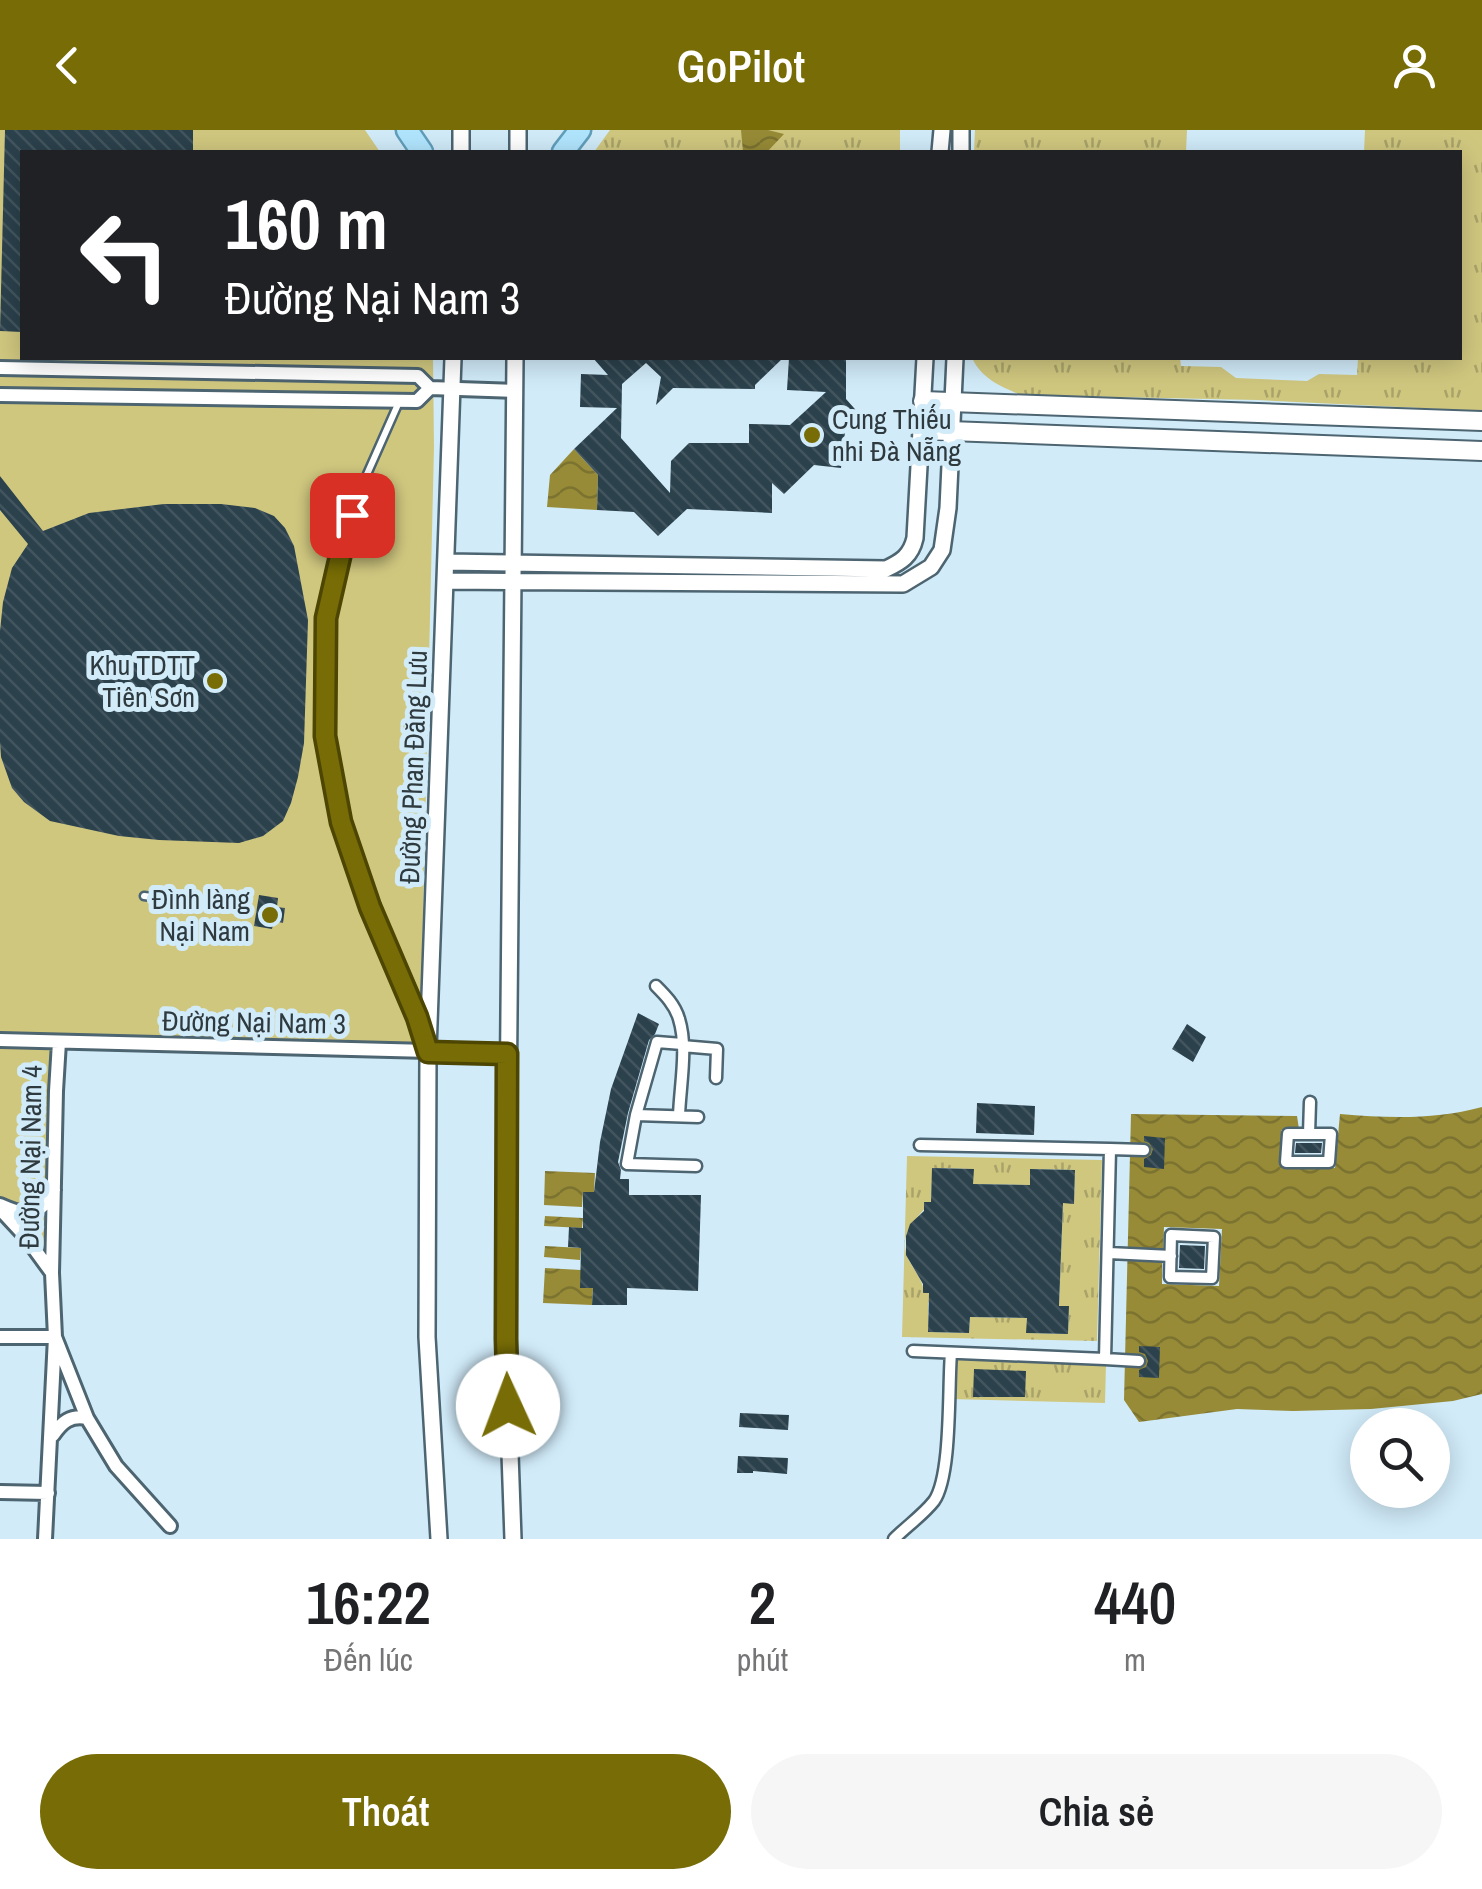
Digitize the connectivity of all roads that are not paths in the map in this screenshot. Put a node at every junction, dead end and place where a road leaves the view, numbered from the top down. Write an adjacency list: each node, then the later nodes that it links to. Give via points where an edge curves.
1 (580, 130): 2 (main road)
2 (564, 150)
3 (453, 360): 9 (street, Đường Phan Đăng Lưu)
4 (515, 360): 10 (street)
5 (925, 360): 13 (street)
6 (955, 360): 14 (street)
7 (0, 368): 8 (street, via 418,376)
8 (430, 388): 9 (street); 12 (street, via 417,401)
9 (452, 389): 10 (street); 23 (street, Đường Phan Đăng Lưu)
10 (515, 391): 24 (street)
11 (0, 395): 12 (street)
12 (400, 401): 32 (lane, via 364,482 326,618 325,736 341,822)
13 (923, 401): 14 (main road); 18 (street)
14 (953, 402): 15 (main road); 19 (street)
15 (1132, 408): 16 (main road); 20 (main road)
16 (1393, 417): 17 (main road); 21 (main road)
17 (1482, 421)
18 (922, 430): 19 (main road); 24 (street, via 913,548 886,569)
19 (952, 432): 20 (main road); 24 (street, via 942,550 903,584)
20 (1131, 438): 21 (main road)
21 (1392, 447): 22 (main road)
22 (1482, 451)
23 (446, 562): 24 (street); 25 (street, Đường Phan Đăng Lưu)
24 (512, 573): 25 (street); 33 (street)
25 (445, 581): 32 (street, Đường Phan Đăng Lưu)
26 (144, 896): 27 (lane)
27 (194, 902)
28 (656, 986): 31 (street, via 680,1019)
29 (0, 1040): 30 (street, Đường Nại Nam 3)
30 (59, 1042): 32 (street, Đường Nại Nam 3); 44 (street, Đường Nại Nam 4)
31 (682, 1045): 34 (street, via 718,1049); 36 (street, via 658,1042); 37 (street)
32 (428, 1052): 33 (street, Đường Nại Nam 3); 61 (street, Đường Phan Đăng Lưu, via 427,1337)
33 (507, 1054): 62 (street)
34 (716, 1078)
35 (1310, 1102): 39 (street)
36 (636, 1115): 37 (street); 43 (street, via 627,1164)
37 (679, 1116): 38 (street)
38 (698, 1117)
39 (1308, 1134): 39 (street, via 1288,1134 1286,1162 1329,1162 1330,1134)
40 (920, 1144): 41 (street)
41 (1110, 1150): 42 (street); 46 (street)
42 (1144, 1150)
43 (696, 1166)
44 (55, 1188): 45 (street, via 31,1214); 48 (street, Đường Nại Nam 4)
45 (0, 1207): 48 (street)
46 (1108, 1254): 47 (street); 53 (street)
47 (1170, 1256): 47 (street, via 1170,1276 1212,1278 1214,1237 1172,1235)
48 (52, 1273): 50 (street, Đường Nại Nam 4)
49 (0, 1337): 50 (street)
50 (55, 1338): 55 (street); 56 (street)
51 (913, 1351): 52 (street)
52 (951, 1353): 53 (street); 63 (street, via 940,1490)
53 (1105, 1358): 54 (street)
54 (1139, 1361)
55 (87, 1418): 56 (street, via 69,1419); 59 (street, via 116,1466)
56 (51, 1437): 58 (street)
57 (0, 1492): 58 (street)
58 (48, 1493): 60 (street)
59 (170, 1526)
60 (46, 1539)
61 (439, 1539)
62 (513, 1539)
63 (894, 1539)

